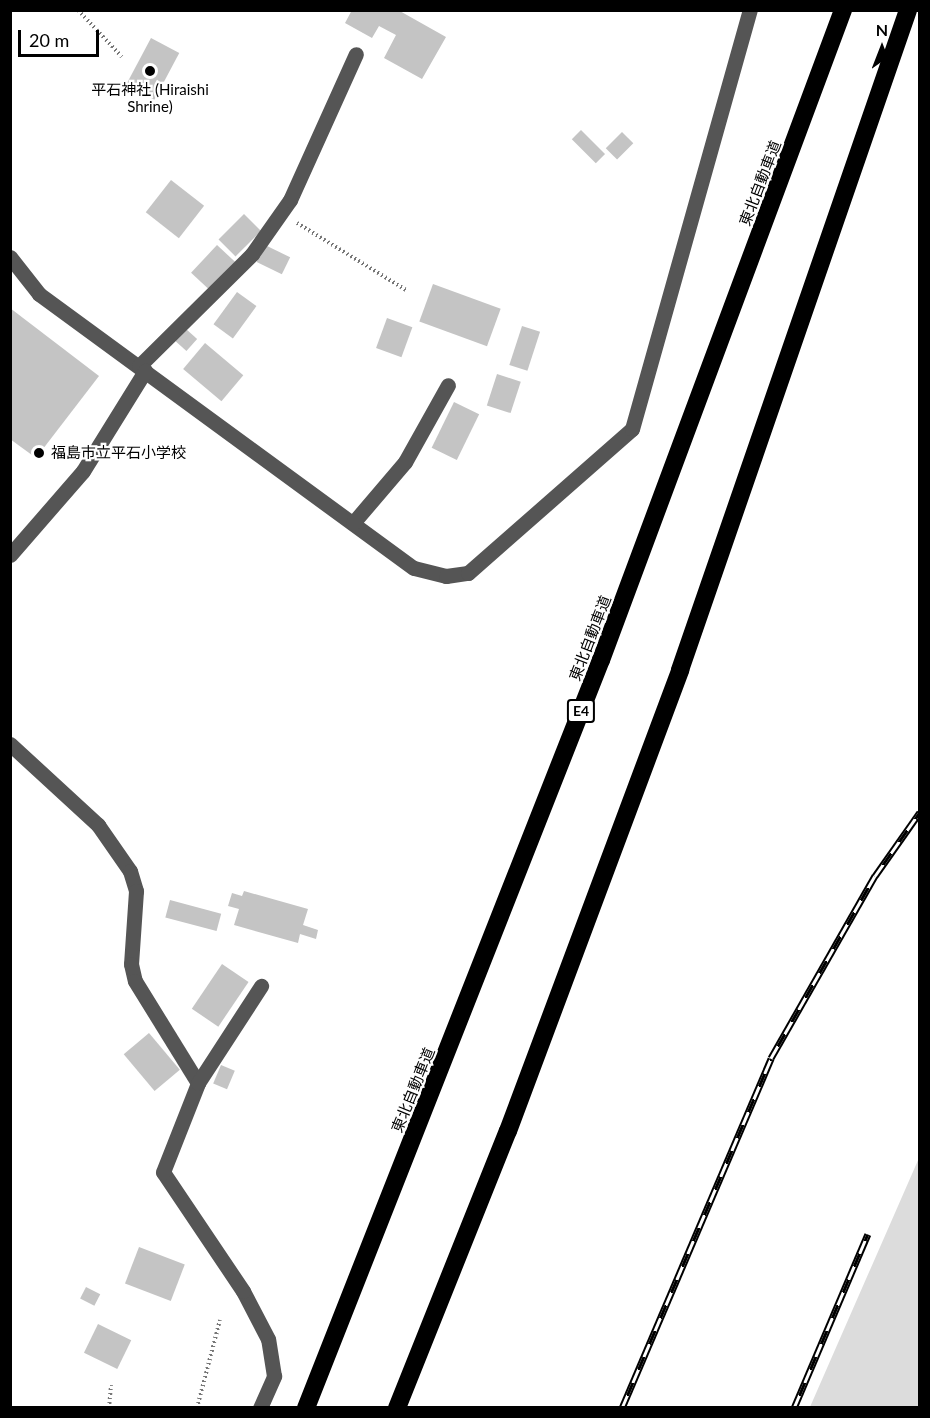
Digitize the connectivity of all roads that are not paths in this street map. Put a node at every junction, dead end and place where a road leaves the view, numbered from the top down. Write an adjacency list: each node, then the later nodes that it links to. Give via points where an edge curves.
1 (750, 10): 8 (street, via 632,429 468,573 446,576 414,568)
2 (843, 10): 14 (highway, 東北自動車道 / E4, via 596,671)
3 (908, 10): 15 (highway, via 680,670 508,1131)
4 (356, 54): 6 (street, via 317,146 282,213 252,254)
5 (10, 257): 6 (street, via 39,294)
6 (142, 368): 8 (street); 9 (street, via 83,471)
7 (448, 385): 8 (street, via 405,462)
8 (354, 523)
9 (10, 555)
10 (10, 744): 12 (street, via 98,825 130,871 136,891 131,964 135,981)
11 (261, 986): 12 (street)
12 (198, 1083): 13 (street, via 163,1172 243,1291 268,1339 274,1376)
13 (260, 1407)
14 (306, 1407)
15 (397, 1407)

